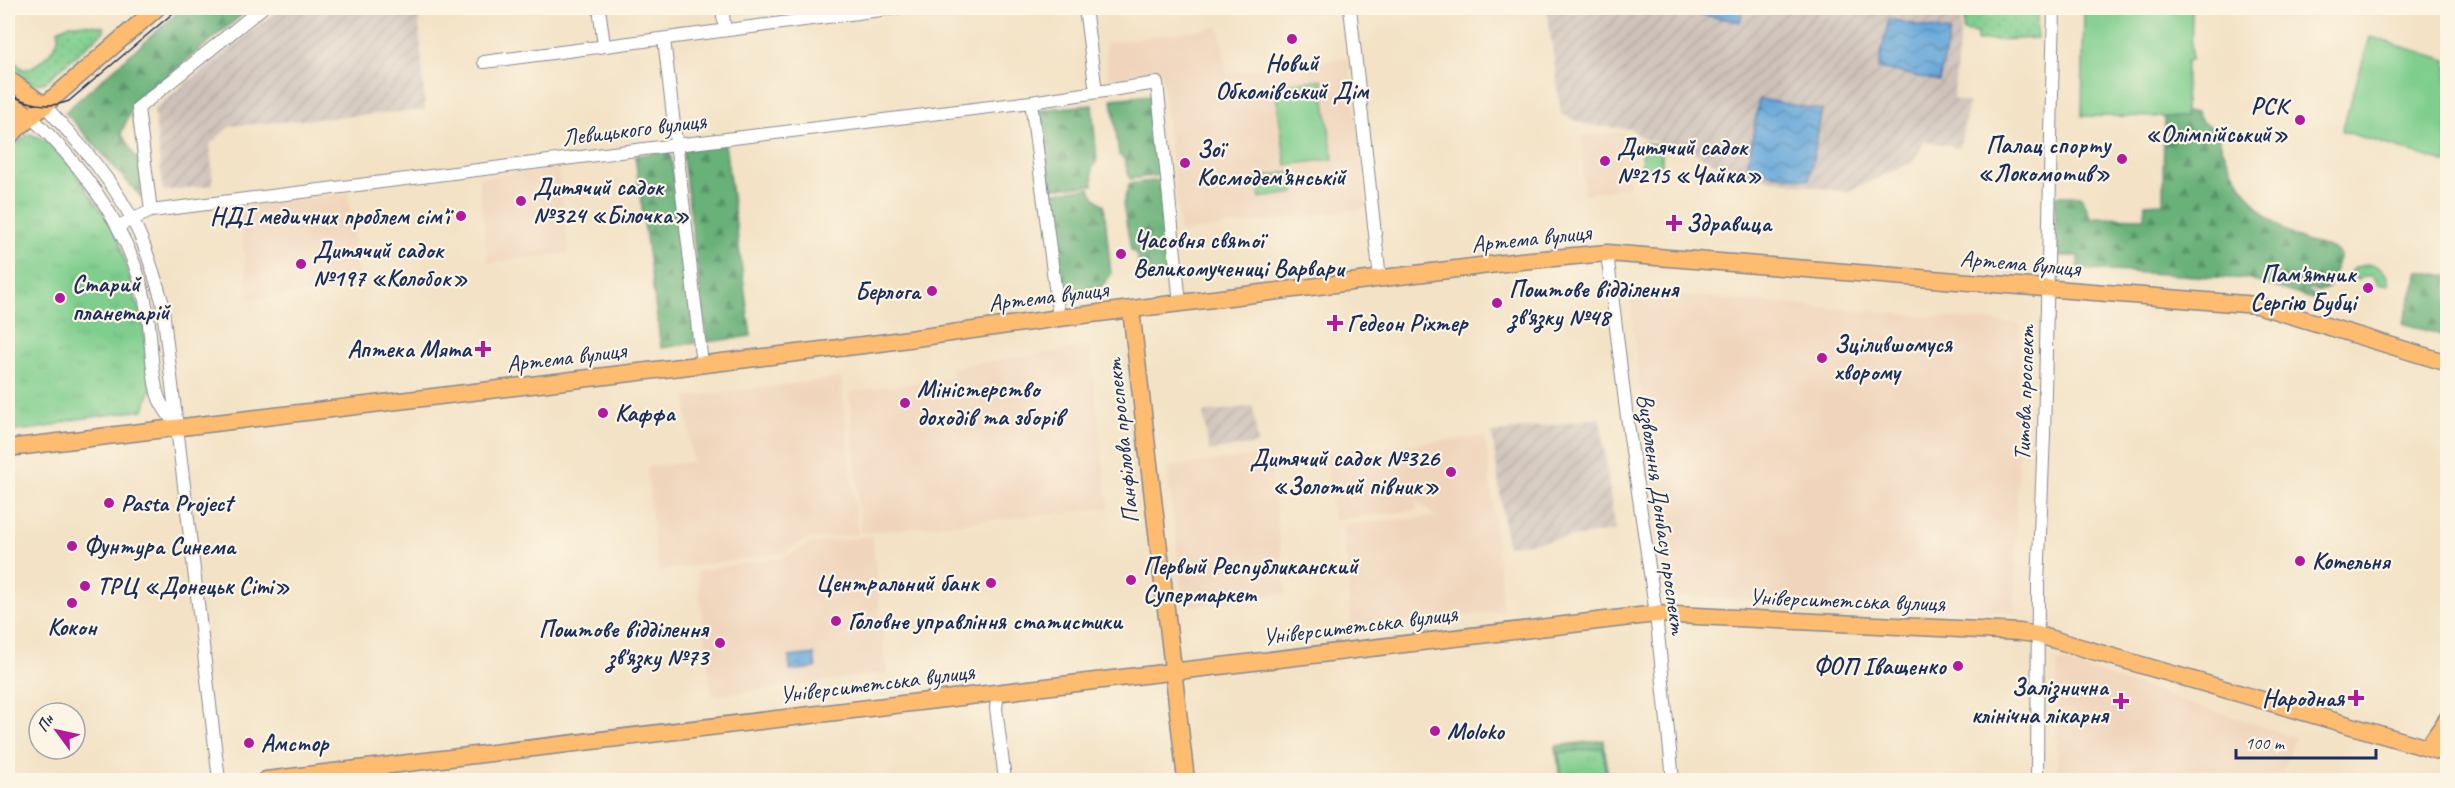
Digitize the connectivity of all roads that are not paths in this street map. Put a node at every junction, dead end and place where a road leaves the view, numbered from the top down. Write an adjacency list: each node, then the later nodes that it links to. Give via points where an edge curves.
1 (157, 8): 17 (main road)
2 (262, 8): 21 (street, via 138,108)
3 (599, 8): 11 (street)
4 (722, 8): 9 (street)
5 (896, 8): 9 (street)
6 (1085, 8): 14 (street)
7 (1350, 8): 25 (street)
8 (2054, 8): 26 (street, Титова проспект)
9 (725, 30): 10 (street)
10 (664, 39): 11 (street); 20 (street)
11 (604, 45): 12 (street)
12 (484, 62)
13 (8, 79): 17 (main road)
14 (1096, 92): 16 (street, Левицького вулиця); 27 (street, Левицького вулиця, via 1157,83)
15 (8, 101): 18 (main road)
16 (1031, 102): 20 (street, Левицького вулиця); 29 (street)
17 (45, 106): 18 (main road); 22 (street, via 98,166)
18 (31, 117): 19 (main road); 23 (street, via 76,163)
19 (8, 137)
20 (676, 144): 21 (street, Левицького вулиця); 31 (street)
21 (151, 212): 22 (street, Левицького вулиця)
22 (132, 220): 23 (street, Левицького вулиця); 32 (street, via 162,301)
23 (118, 226): 32 (street, via 136,266 147,308 159,398)
24 (1607, 254): 25 (main road, Артема вулиця); 26 (main road, Артема вулиця); 34 (street, Визволення Донбасу проспект)
25 (1380, 279): 27 (main road, Артема вулиця)
26 (2048, 290): 30 (main road, Артема вулиця, via 2257,305); 35 (street, Титова проспект)
27 (1180, 303): 28 (main road, Артема вулиця)
28 (1131, 310): 29 (main road, Артема вулиця); 36 (main road, Панфілова проспект)
29 (1059, 318): 31 (main road, Артема вулиця)
30 (2448, 363)
31 (702, 364): 32 (main road, Артема вулиця)
32 (177, 427): 33 (main road, Артема вулиця); 41 (street)
33 (8, 448)
34 (1656, 614): 35 (main road, Університетська вулиця); 36 (main road, Університетська вулиця); 45 (street, Визволення Донбасу проспект)
35 (2038, 635): 39 (main road, Університетська вулиця); 46 (street, Титова проспект)
36 (1173, 670): 37 (main road, Університетська вулиця); 44 (main road, Панфілова проспект)
37 (998, 693): 42 (main road, Університетська вулиця); 43 (street, via 996,708)
38 (2448, 718): 39 (main road)
39 (2428, 747): 40 (main road, Університетська вулиця)
40 (2448, 754)
41 (219, 780)
42 (266, 780)
43 (1005, 780)
44 (1186, 780)
45 (1673, 780)
46 (2037, 780)

